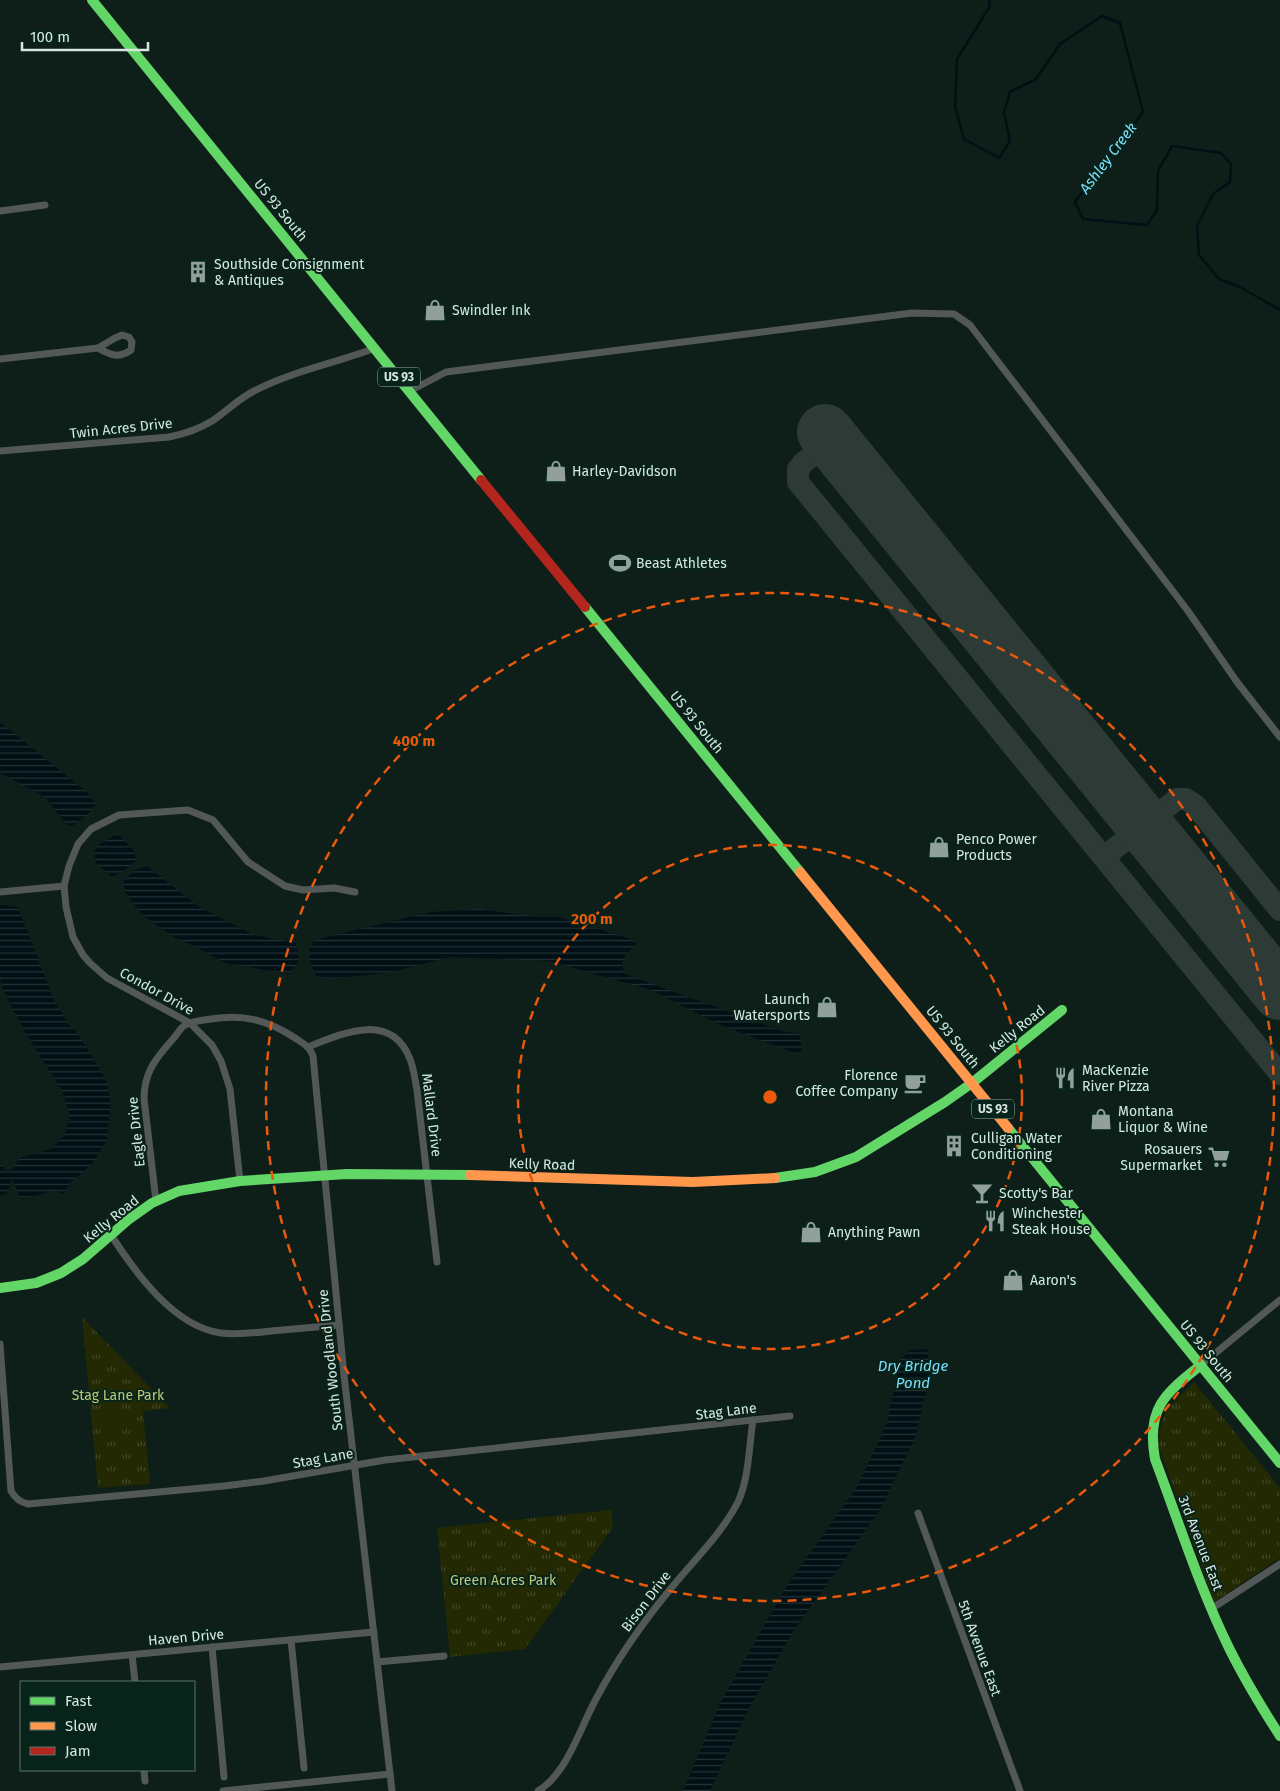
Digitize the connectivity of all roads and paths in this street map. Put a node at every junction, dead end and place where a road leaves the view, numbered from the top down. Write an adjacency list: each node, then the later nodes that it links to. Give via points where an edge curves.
1 (92, 0): 5 (main road, US 93 South / US 93)
2 (45, 205): 3 (street)
3 (0, 211)
4 (98, 348): 6 (street)
5 (375, 348): 7 (main road, US 93 South / US 93); 8 (street, Twin Acres Drive, via 256,390 211,422 184,434)
6 (0, 359)
7 (410, 391): 9 (street, via 446,372 912,313 954,314 970,325 1034,407); 16 (main road, US 93 South / US 93)
8 (0, 451)
9 (1280, 737)
10 (64, 886): 11 (street); 12 (street, via 78,844 91,829 120,815 188,810 213,820 248,862 285,886); 14 (street, Condor Drive, via 73,937 90,964 129,991)
11 (0, 892)
12 (355, 892)
13 (1062, 1010): 16 (main road, Kelly Road)
14 (190, 1024): 15 (street, Eagle Drive, via 222,1017 257,1020 283,1030); 19 (street, Condor Drive, via 212,1045 228,1079); 20 (street, Eagle Drive, via 180,1030 158,1056 145,1085)
15 (308, 1047): 17 (street, Mallard Drive, via 350,1031 368,1029 386,1033 401,1043 413,1068); 18 (street, South Woodland Drive, via 313,1056)
16 (972, 1083): 17 (main road, Kelly Road, via 856,1157 801,1175 693,1182); 27 (main road, US 93 South / US 93)
17 (426, 1174): 18 (main road, Kelly Road); 22 (street, Mallard Drive)
18 (324, 1175): 19 (main road, Kelly Road); 25 (street, South Woodland Drive)
19 (240, 1181): 20 (main road, Kelly Road, via 179,1191)
20 (156, 1201): 21 (main road, Kelly Road)
21 (111, 1235): 23 (main road, Kelly Road, via 55,1276 30,1285); 25 (street, via 161,1298 201,1328 242,1334)
22 (437, 1262)
23 (0, 1288)
24 (1280, 1300): 27 (street)
25 (339, 1325): 31 (street, South Woodland Drive)
26 (0, 1344): 31 (street, Stag Lane, via 10,1484 20,1502 37,1504 224,1486)
27 (1201, 1365): 30 (main road, US 93 South / US 93); 34 (main road, 3rd Avenue East, via 1178,1382 1165,1397 1158,1407 1150,1434 1155,1459)
28 (790, 1416): 29 (street, Stag Lane)
29 (753, 1420): 31 (street, Stag Lane); 53 (street, Bison Drive, via 745,1480 737,1503 623,1652 560,1770)
30 (1280, 1463)
31 (355, 1465): 35 (street, South Woodland Drive)
32 (918, 1513): 54 (street, 5th Avenue East)
33 (1280, 1564): 34 (street)
34 (1211, 1609): 43 (main road, 3rd Avenue East, via 1252,1692)
35 (374, 1632): 36 (street, Haven Drive); 40 (street, South Woodland Drive)
36 (291, 1640): 37 (street, Haven Drive); 44 (street)
37 (212, 1647): 38 (street, Haven Drive); 47 (street)
38 (132, 1655): 41 (street, Haven Drive); 42 (street)
39 (444, 1656): 40 (street)
40 (377, 1662): 46 (street, South Woodland Drive)
41 (0, 1667)
42 (134, 1681)
43 (1280, 1736)
44 (304, 1768)
45 (144, 1771): 48 (street)
46 (390, 1774): 49 (street); 52 (street, South Woodland Drive)
47 (224, 1777)
48 (145, 1782)
49 (305, 1782): 50 (street); 51 (street)
50 (224, 1791)
51 (306, 1791)
52 (392, 1791)
53 (538, 1791)
54 (1020, 1791)

